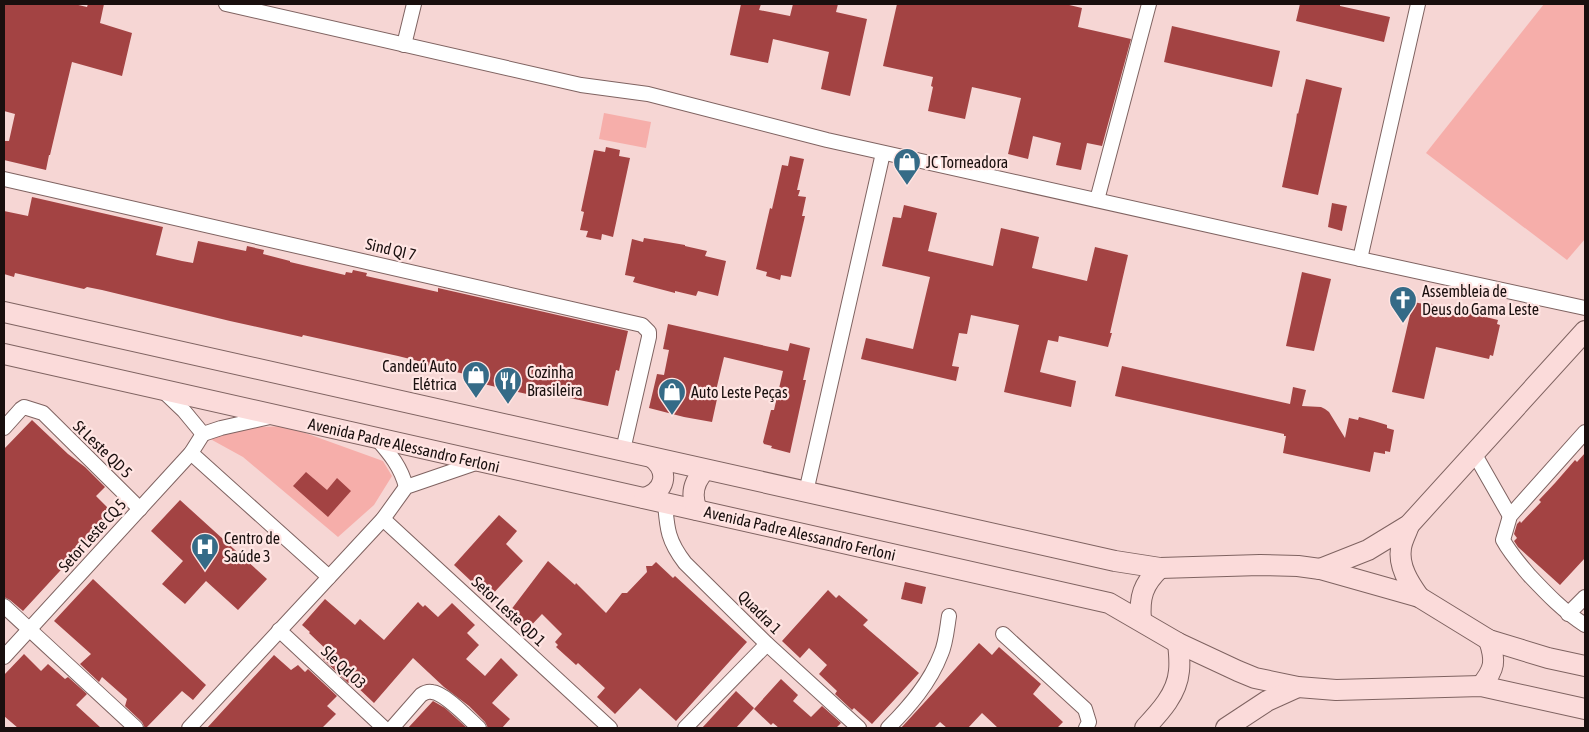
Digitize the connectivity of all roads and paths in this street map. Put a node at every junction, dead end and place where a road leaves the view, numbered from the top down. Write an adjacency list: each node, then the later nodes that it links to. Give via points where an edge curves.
1 (226, 4): 5 (street)
2 (414, 4): 5 (street)
3 (1149, 4): 8 (street)
4 (1418, 4): 9 (street)
5 (404, 45): 6 (street, via 581,84 648,94)
6 (883, 152): 8 (street); 27 (street)
7 (4, 179): 20 (street, Sind QI 7, via 642,325 649,332 649,337)
8 (1098, 200): 9 (street)
9 (1360, 259): 10 (street)
10 (1585, 308)
11 (4, 312): 20 (main road)
12 (1585, 332): 21 (main road)
13 (4, 354): 14 (main road, Avenida Padre Alessandro Ferloni)
14 (161, 390): 15 (main road, Avenida Padre Alessandro Ferloni); 18 (street)
15 (276, 416): 18 (street); 19 (main road, Avenida Padre Alessandro Ferloni)
16 (4, 428): 30 (street, St Leste QD 5, via 24,407 43,413)
17 (1585, 432): 32 (street)
18 (203, 434): 22 (street, Setor Leste CQ 5)
19 (377, 439): 24 (main road, Avenida Padre Alessandro Ferloni); 26 (street, via 398,465)
20 (623, 450): 23 (main road)
21 (1474, 453): 32 (street); 34 (main road)
22 (192, 454): 30 (street, Setor Leste CQ 5); 37 (street)
23 (653, 458): 25 (main road); 28 (main road, via 660,464 663,480 658,491)
24 (479, 462): 26 (street); 28 (main road, Avenida Padre Alessandro Ferloni)
25 (705, 470): 27 (main road); 31 (main road, via 694,487)
26 (406, 487): 33 (street)
27 (806, 492): 35 (main road, via 1115,561)
28 (644, 498): 29 (main road, Avenida Padre Alessandro Ferloni)
29 (665, 503): 31 (main road, Avenida Padre Alessandro Ferloni); 50 (street, Quadra 1, via 668,531 675,550)
30 (140, 509): 45 (street, Setor Leste CQ 5)
31 (697, 510): 43 (main road, Avenida Padre Alessandro Ferloni, via 1109,603)
32 (1510, 516): 41 (street, via 1503,540 1510,553)
33 (384, 519): 37 (street); 61 (street, Setor Leste QD 1)
34 (1409, 524): 36 (main road, via 1368,550); 38 (main road, via 1401,547 1401,560 1409,584)
35 (1160, 568): 36 (main road, via 1260,565); 43 (main road, via 1146,584 1141,598)
36 (1320, 569): 38 (main road)
37 (329, 577): 46 (street)
38 (1419, 597): 48 (main road)
39 (1585, 597): 41 (street)
40 (4, 606): 45 (street)
41 (1568, 614): 44 (street)
42 (949, 616): 64 (street, via 942,654 926,684)
43 (1141, 620): 49 (main road, Avenida Padre Alessandro Ferloni)
44 (1585, 625)
45 (30, 630): 51 (street, Setor Leste CQ 5); 56 (street)
46 (279, 630): 57 (street); 58 (street, Sle Qd 03)
47 (1003, 634): 65 (street, via 1085,709 1089,722)
48 (1489, 640): 52 (main road); 53 (main road, via 1494,654 1493,665)
49 (1178, 643): 54 (main road, Avenida Padre Alessandro Ferloni, via 1246,674); 66 (main road, via 1179,672 1173,691 1163,709)
50 (767, 644): 62 (street); 63 (street, Quadra 1)
51 (4, 658)
52 (1585, 666)
53 (1480, 686): 54 (main road, Avenida Padre Alessandro Ferloni, via 1336,690); 55 (main road, Avenida Padre Alessandro Ferloni)
54 (1298, 687): 67 (main road)
55 (1585, 709)
56 (136, 728)
57 (189, 728)
58 (384, 728)
59 (392, 728): 60 (street, via 421,695 431,691 444,697)
60 (479, 728)
61 (610, 728)
62 (685, 728)
63 (859, 728)
64 (888, 728)
65 (1086, 728)
66 (1145, 728)
67 (1226, 728)

